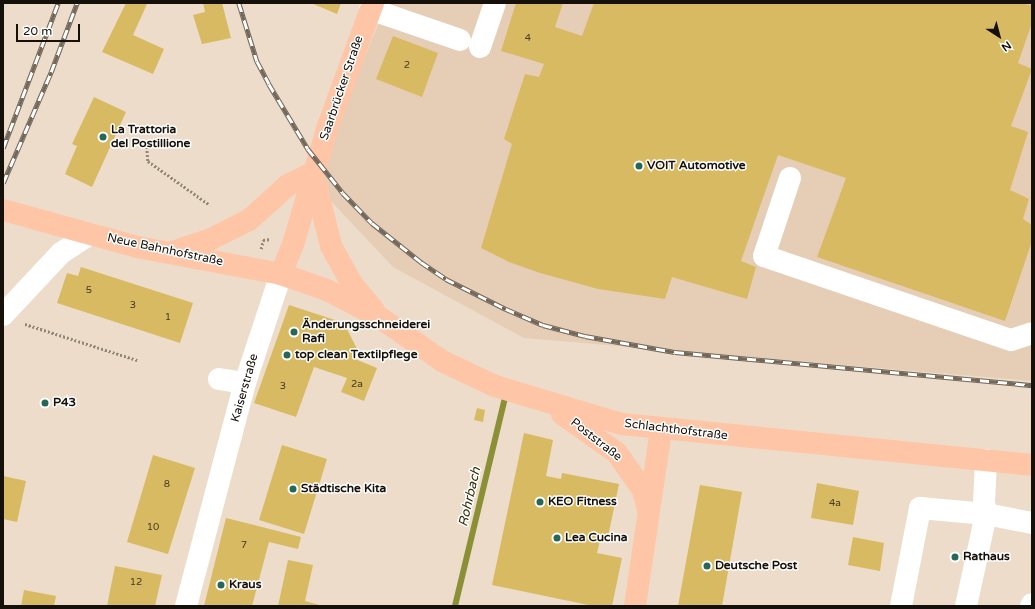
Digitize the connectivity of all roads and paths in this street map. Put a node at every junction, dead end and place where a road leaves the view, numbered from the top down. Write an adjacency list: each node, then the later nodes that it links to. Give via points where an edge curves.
1 (495, 3): 2 (street, via 470,44)
2 (372, 6): 4 (main road, Saarbrücker Straße)
3 (147, 147): 6 (path, via 148,160)
4 (313, 174): 9 (main road, via 288,185 249,220 211,239); 10 (main road, Kaiserstraße, via 294,241); 11 (main road, via 335,257 352,284)
5 (790, 178): 13 (street, via 764,256 1011,340)
6 (210, 205)
7 (3, 210): 8 (main road, Neue Bahnhofstraße)
8 (90, 234): 9 (main road, Neue Bahnhofstraße, via 137,247); 12 (street, via 61,253)
9 (172, 252): 10 (main road, Neue Bahnhofstraße)
10 (281, 274): 11 (main road, Schlachthofstraße, via 327,290); 16 (street, Kaiserstraße)
11 (380, 317): 17 (main road, Schlachthofstraße, via 442,361 495,386)
12 (11, 319): 14 (path)
13 (1032, 333)
14 (137, 360)
15 (219, 379): 16 (street)
16 (246, 383): 24 (street, Kaiserstraße)
17 (537, 398): 18 (main road, Schlachthofstraße, via 622,424); 22 (main road, Poststraße, via 585,428 617,453 644,490)
18 (661, 430): 19 (main road, Schlachthofstraße); 22 (main road, Poststraße)
19 (986, 460): 20 (main road, Schlachthofstraße); 21 (street)
20 (1032, 465)
21 (986, 514): 23 (street); 26 (street, via 920,508); 27 (street)
22 (649, 515): 25 (main road, Poststraße)
23 (1032, 523)
24 (186, 606)
25 (635, 606)
26 (901, 606)
27 (966, 606)

